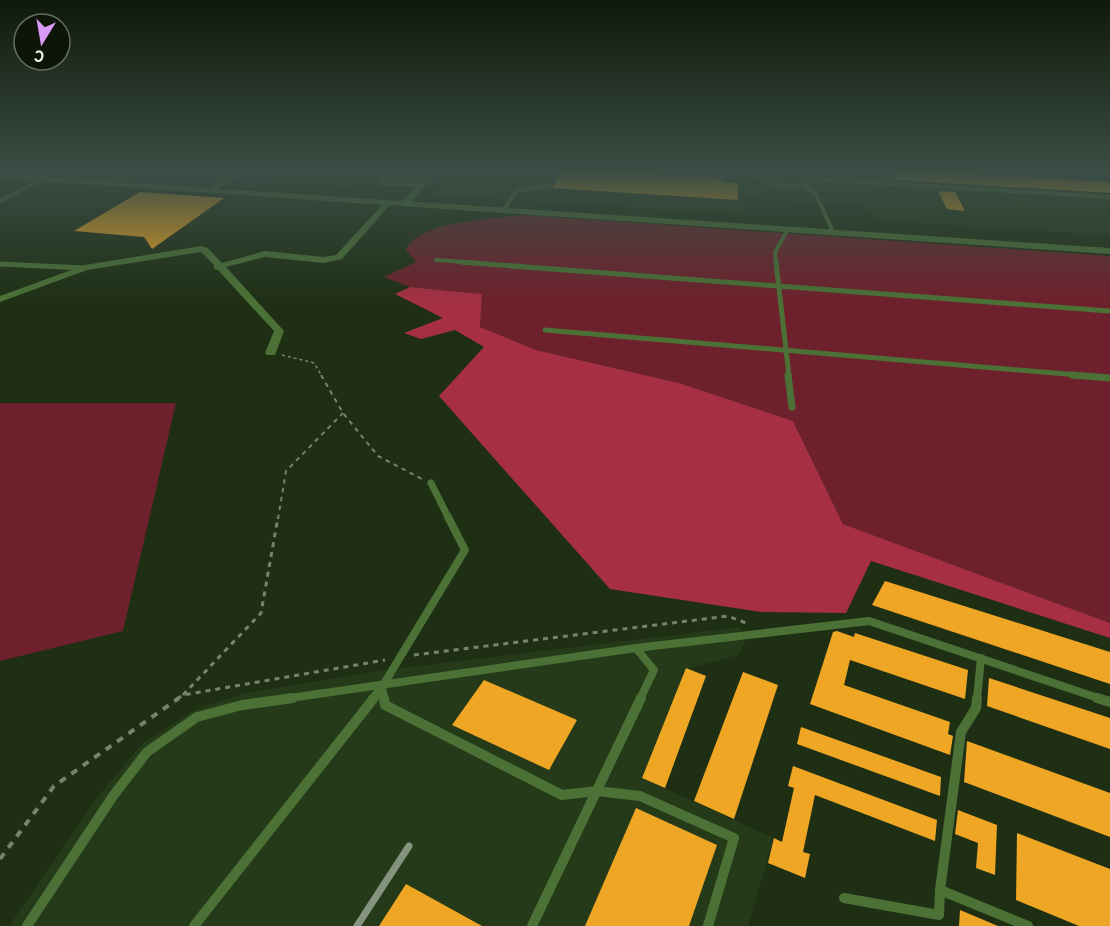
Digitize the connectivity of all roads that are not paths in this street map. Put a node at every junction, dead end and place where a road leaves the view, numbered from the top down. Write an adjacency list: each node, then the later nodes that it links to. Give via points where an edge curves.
1 (376, 216): 9 (street, via 339,257 324,260 264,254)
2 (577, 216): 4 (street)
3 (826, 216): 5 (lane)
4 (787, 231): 5 (street); 11 (lane, via 775,252)
5 (834, 234): 6 (street)
6 (1110, 252)
7 (436, 260): 11 (lane)
8 (0, 264): 10 (lane)
9 (217, 267): 10 (street, via 201,249); 16 (street, via 279,331)
10 (85, 268): 12 (street)
11 (778, 285): 13 (lane); 15 (lane)
12 (0, 299)
13 (1109, 310)
14 (546, 330): 15 (lane)
15 (787, 351): 17 (lane); 18 (lane)
16 (271, 353)
17 (1110, 378)
18 (792, 407)
19 (431, 483): 22 (lane, via 465,550)
20 (636, 648): 21 (lane, via 869,621); 22 (lane); 24 (lane, via 654,670)
21 (981, 658): 23 (lane); 25 (lane, via 976,708 961,732)
22 (382, 687): 24 (lane, via 385,705 562,795); 27 (lane, via 242,705 197,717 147,752 113,796); 28 (lane)
23 (1110, 702)
24 (597, 791): 29 (lane); 30 (lane, via 640,796 734,838)
25 (940, 890): 26 (lane, via 939,915); 31 (lane)
26 (844, 898)
27 (27, 926)
28 (194, 926)
29 (532, 926)
30 (708, 926)
31 (1028, 926)

